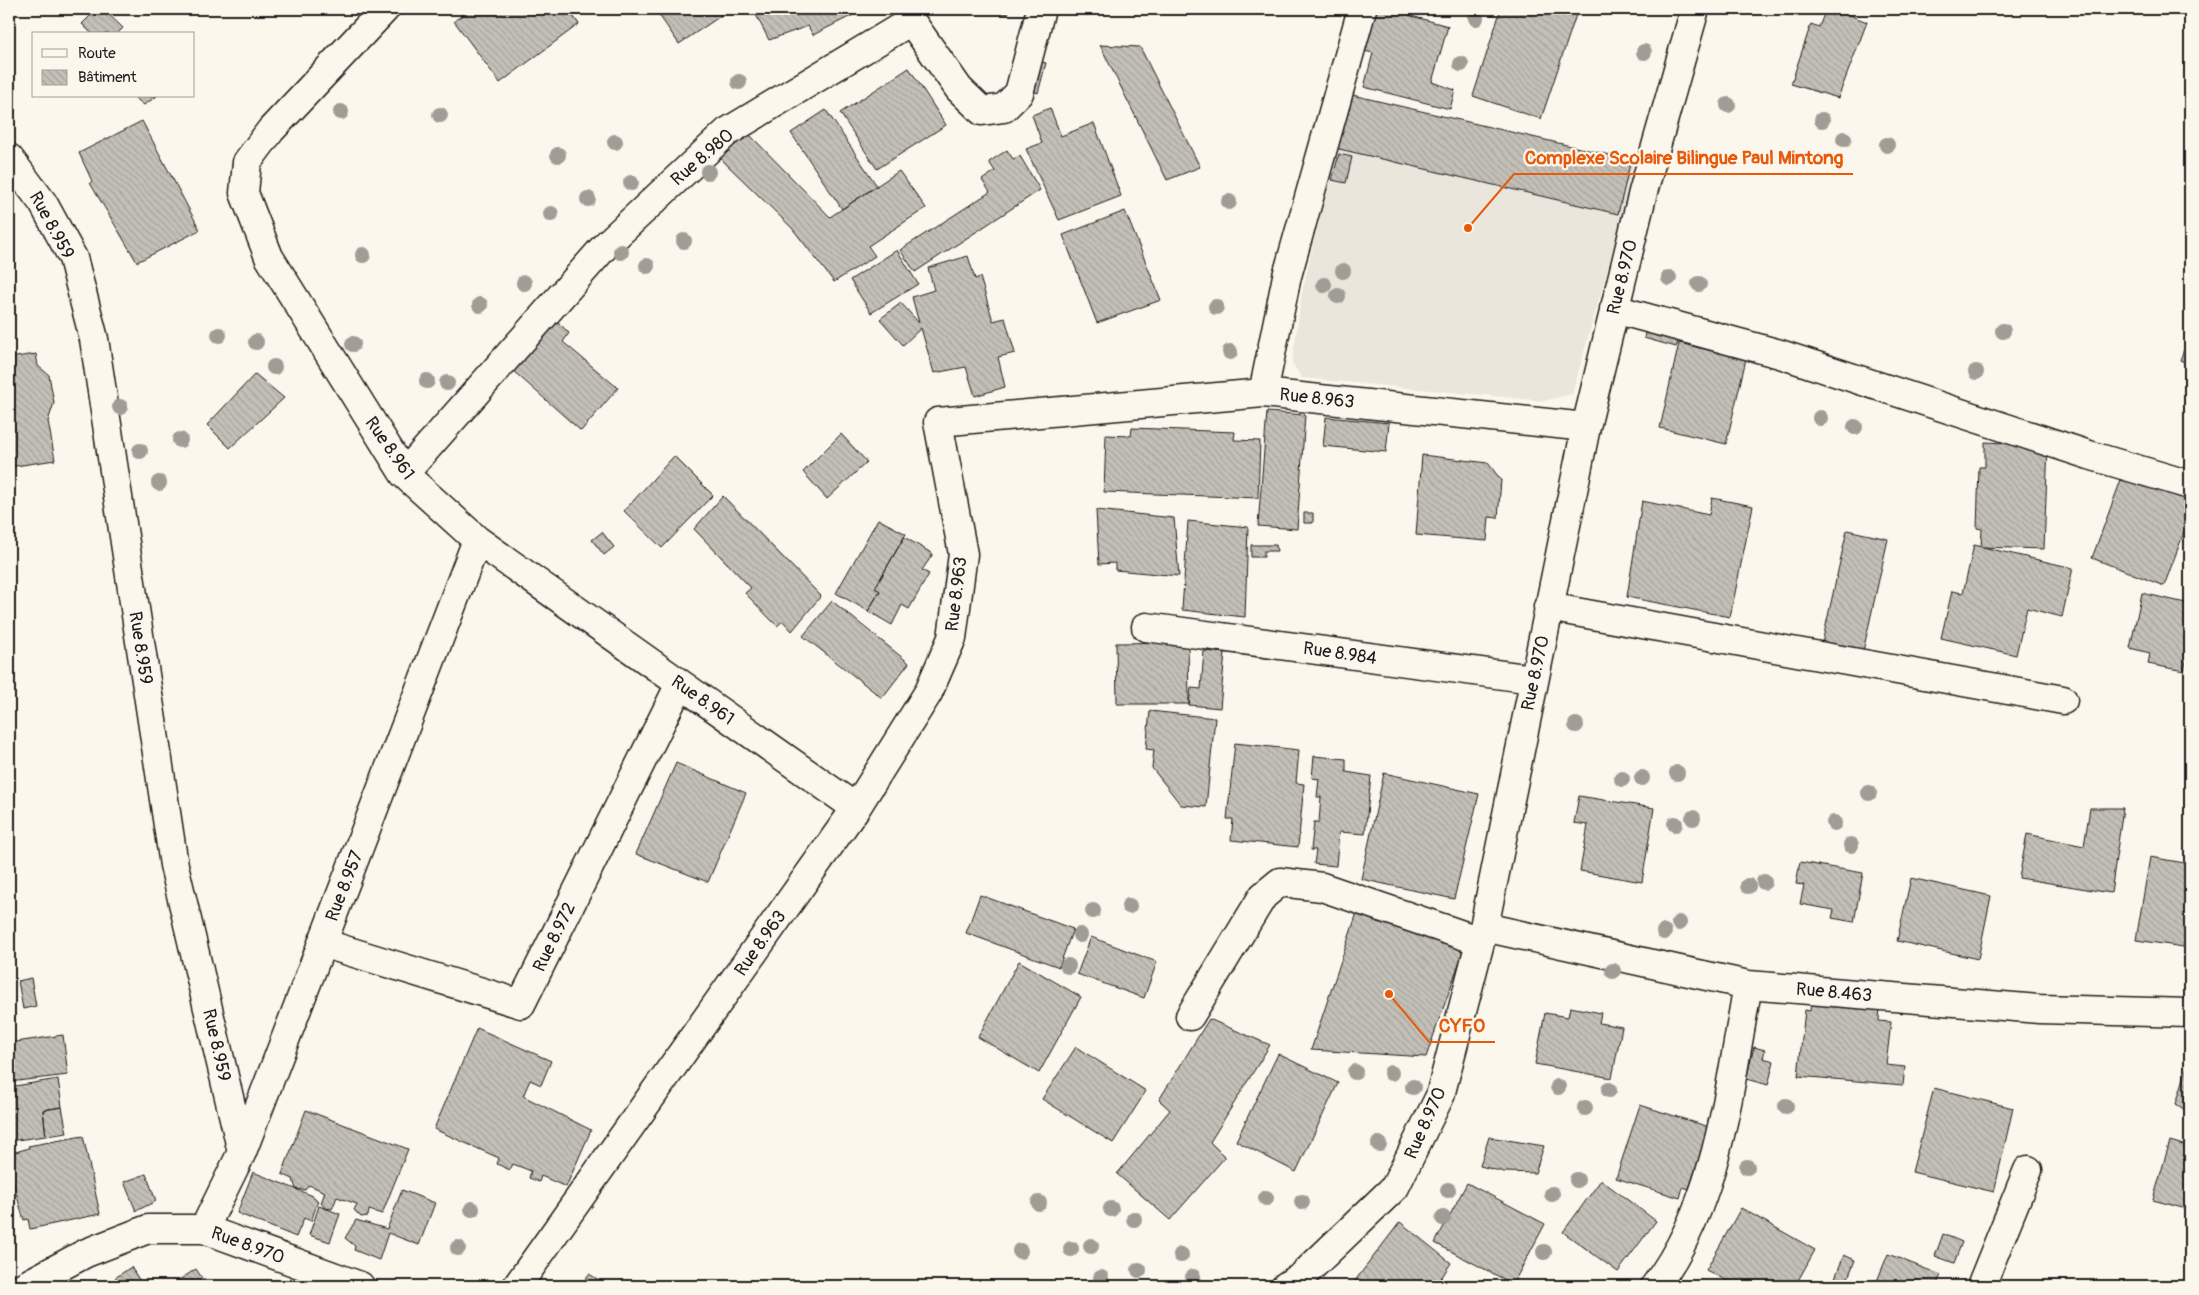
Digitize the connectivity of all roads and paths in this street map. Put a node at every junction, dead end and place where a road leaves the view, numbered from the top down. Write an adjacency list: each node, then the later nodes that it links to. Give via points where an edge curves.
1 (1041, 9): 5 (street, Rue 8.980, via 1018,93 1004,108 982,111 959,89)
2 (1362, 9): 8 (street, via 1287,276)
3 (1695, 9): 7 (street, Rue 8.970, via 1643,192)
4 (371, 13): 10 (street, Rue 8.961, via 247,162 244,193 269,257)
5 (909, 15): 10 (street, Rue 8.980, via 727,132 605,246)
6 (9, 158): 24 (street, Rue 8.959, via 43,203 73,258 94,339 174,865)
7 (1614, 309): 9 (street, Rue 8.970); 11 (street, via 1780,354)
8 (1264, 393): 9 (street, Rue 8.963); 18 (street, Rue 8.963, via 938,422 962,554 952,638 928,693)
9 (1586, 427): 13 (street, Rue 8.970)
10 (404, 474): 12 (street, Rue 8.961)
11 (2190, 486)
12 (477, 540): 16 (street, Rue 8.961); 20 (street, Rue 8.957)
13 (1548, 607): 15 (street, Rue 8.970); 17 (street)
14 (1146, 627): 15 (street, Rue 8.984)
15 (1533, 679): 19 (street, Rue 8.970)
16 (680, 684): 18 (street, Rue 8.961); 20 (street, Rue 8.972, via 521,1004)
17 (2062, 700)
18 (856, 808): 29 (street, Rue 8.963)
19 (1482, 934): 21 (street, Rue 8.463); 23 (street, Rue 8.463, via 1322,887 1280,882 1263,896); 30 (street, Rue 8.970, via 1440,1096 1395,1187 1301,1277)
20 (322, 943): 24 (street, Rue 8.957)
21 (1748, 985): 22 (street, Rue 8.463, via 2039,1009); 31 (street, via 1708,1181 1675,1260)
22 (2190, 1013)
23 (1190, 1016)
24 (242, 1152): 26 (street, Rue 8.957)
25 (2028, 1170): 32 (street)
26 (204, 1229): 27 (street, Rue 8.970, via 148,1230 86,1253); 28 (street, Rue 8.970)
27 (24, 1286)
28 (360, 1286)
29 (517, 1286)
30 (1286, 1286)
31 (1655, 1286)
32 (1980, 1286)

